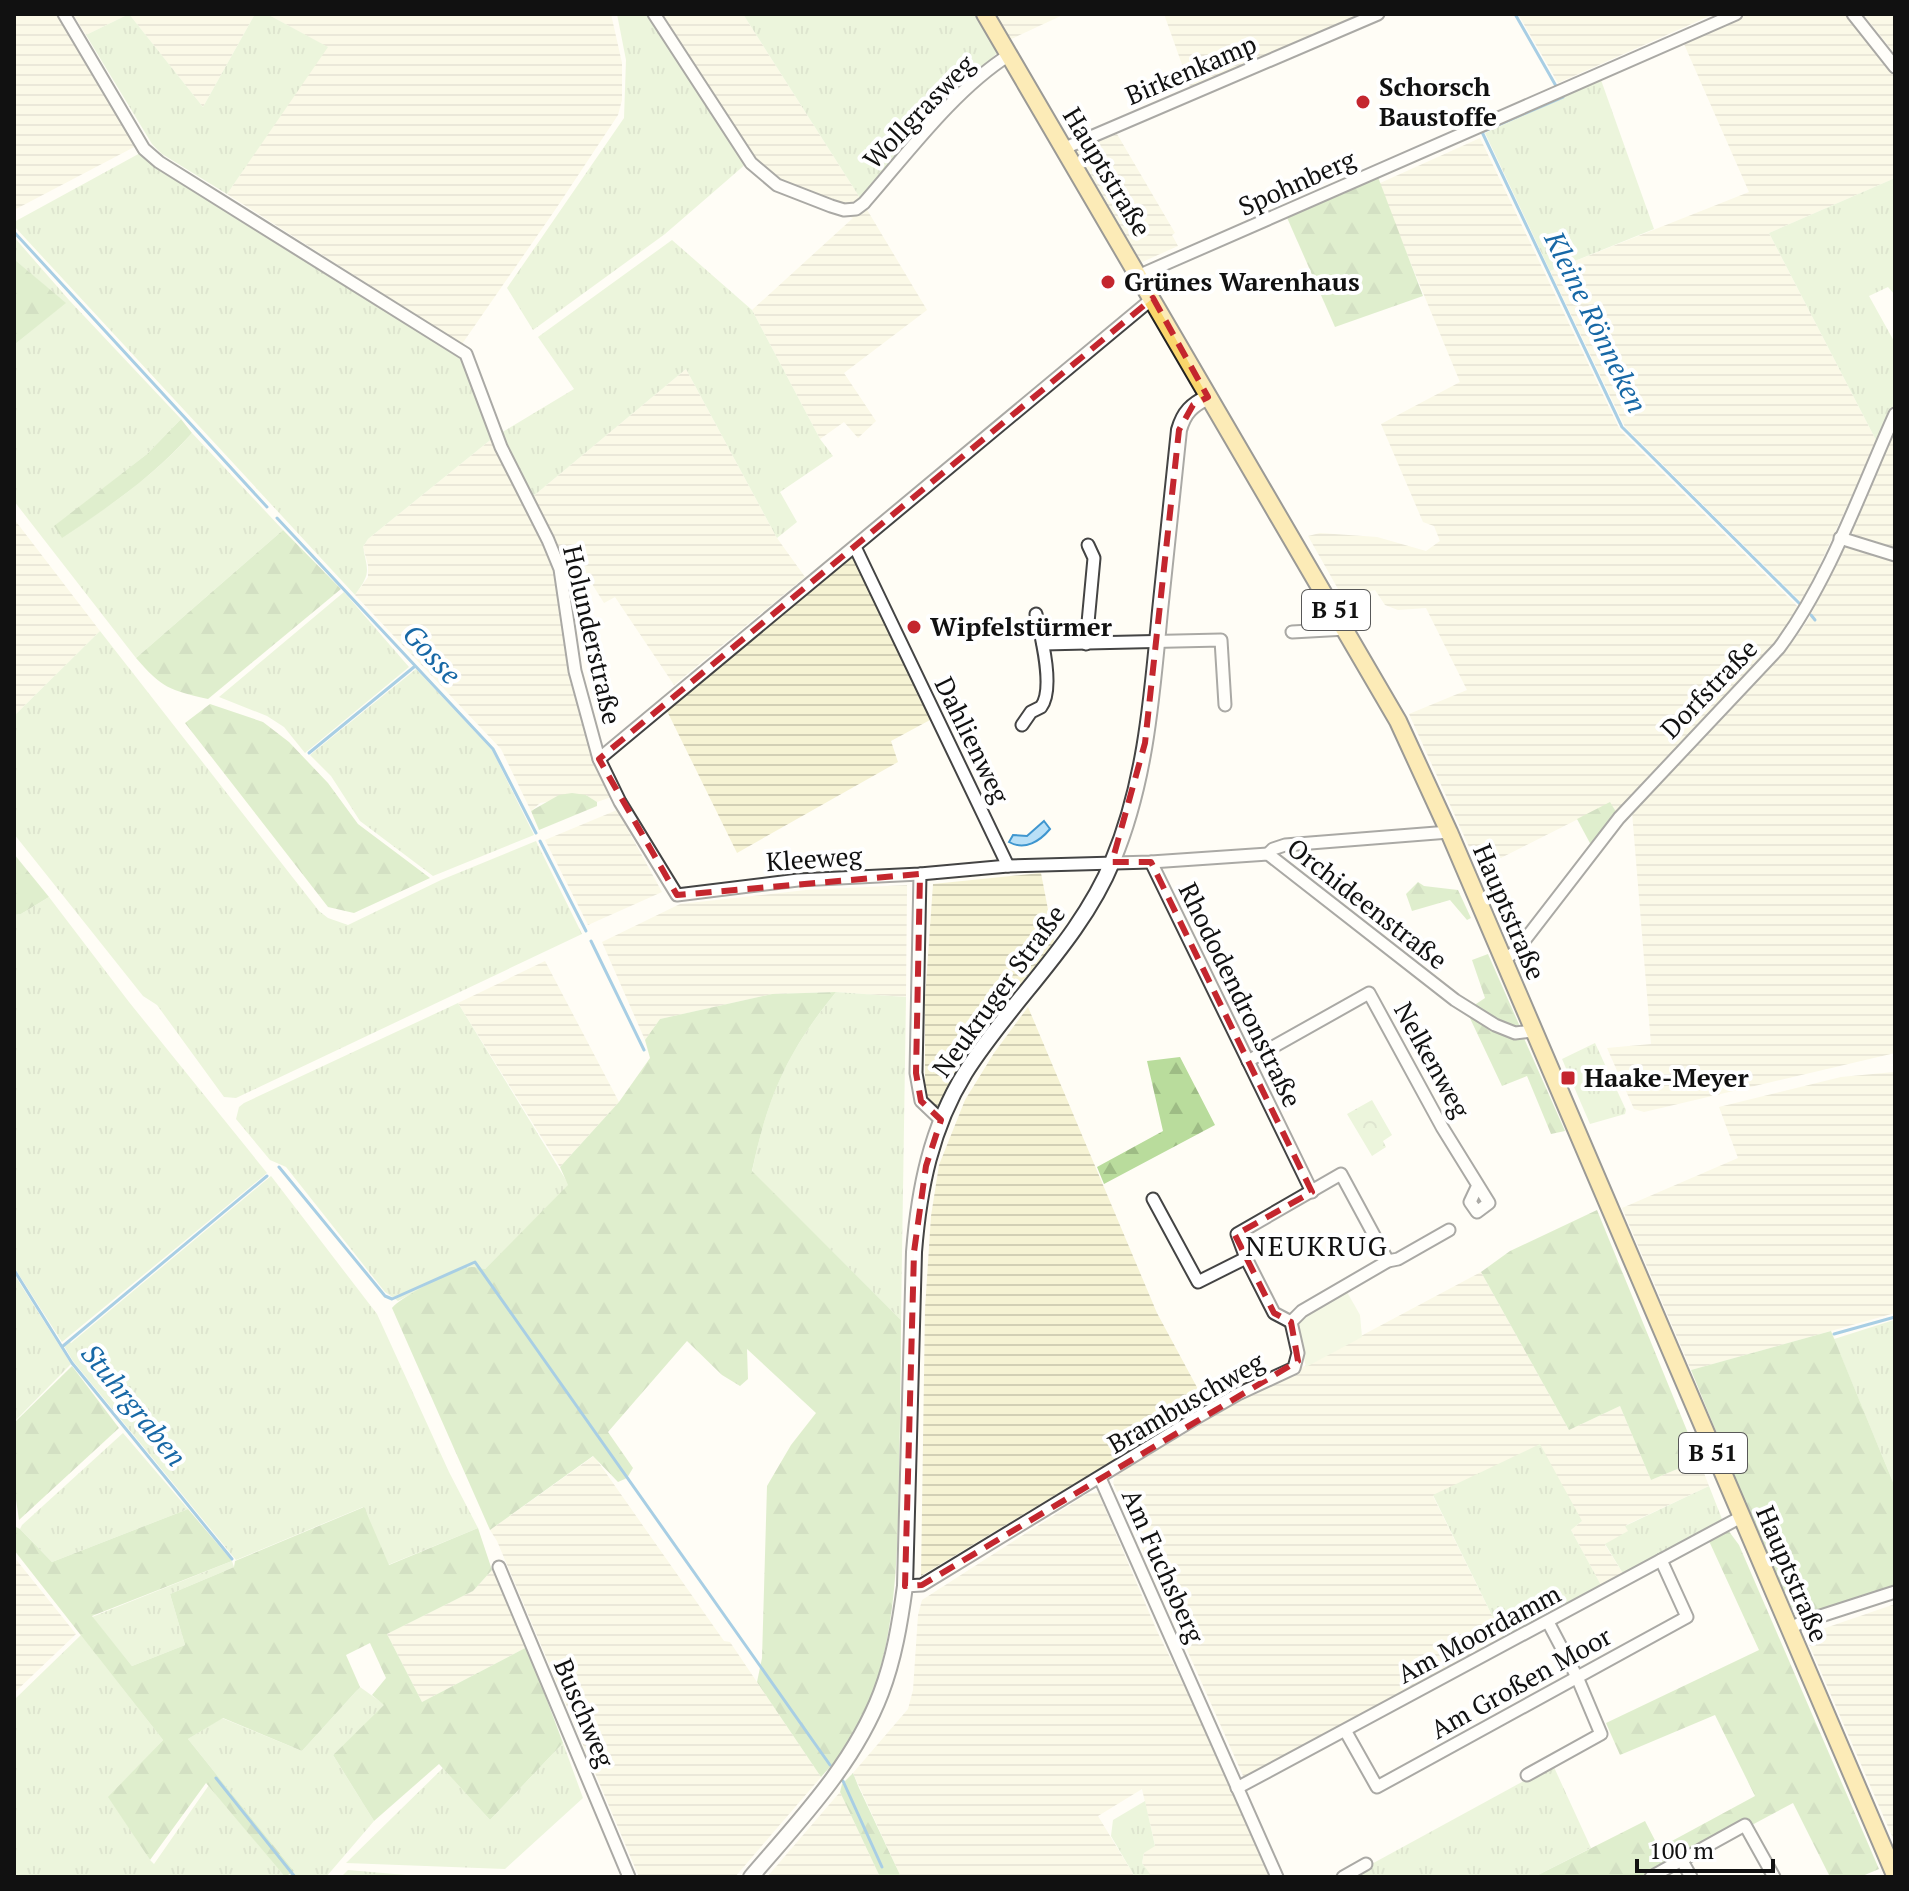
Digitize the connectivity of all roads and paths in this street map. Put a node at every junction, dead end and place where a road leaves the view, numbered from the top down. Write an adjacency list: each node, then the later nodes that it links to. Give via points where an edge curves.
1 (64, 14): 26 (street, Holunderstraße, via 144,149 159,162 466,354 501,447 560,569 575,671)
2 (654, 14): 7 (street, Wollgrasweg, via 751,163 777,185 844,210 864,203 949,108)
3 (985, 14): 7 (main road, Hauptstraße / B 51)
4 (1378, 14): 9 (street, Birkenkamp)
5 (1736, 14): 10 (street, Spohnberg)
6 (1853, 14): 8 (street)
7 (1009, 55): 9 (main road, Hauptstraße / B 51)
8 (1895, 67)
9 (1065, 148): 10 (main road, Hauptstraße / B 51)
10 (1140, 275): 11 (main road, Hauptstraße / B 51)
11 (1153, 298): 12 (main road, Hauptstraße / B 51); 16 (street, Holunderstraße)
12 (1208, 397): 19 (main road, Hauptstraße / B 51); 21 (street, Neukruger Straße, via 1193,405 1179,430)
13 (1895, 414): 14 (street, Dorfstraße)
14 (1840, 538): 17 (street); 33 (street, Dorfstraße, via 1816,593 1779,648 1619,818)
15 (1088, 545): 23 (street, via 1094,558)
16 (855, 547): 26 (street, Holunderstraße); 31 (street, Dahlienweg)
17 (1895, 555)
18 (1036, 614): 22 (street)
19 (1346, 629): 20 (street); 27 (main road, Hauptstraße / B 51, via 1398,721)
20 (1292, 632)
21 (1157, 643): 23 (street); 24 (street, via 1221,640); 30 (street, Neukruger Straße, via 1136,789)
22 (1043, 644): 23 (street); 25 (street, via 1047,695)
23 (1086, 644)
24 (1225, 705)
25 (1022, 725)
26 (599, 759): 32 (street, Kleeweg, via 677,895 798,880)
27 (1449, 832): 28 (street, via 1285,845); 33 (main road, Hauptstraße / B 51)
28 (1268, 854): 29 (street, Orchideenstraße); 34 (street, Orchideenstraße, via 1455,1000 1515,1033)
29 (1151, 862): 30 (street, Orchideenstraße); 35 (street, Rhododendronstraße)
30 (1112, 863): 31 (street, Kleeweg); 36 (street, Neukruger Straße, via 1082,919 965,1073)
31 (1008, 866): 32 (street, Kleeweg)
32 (920, 874): 36 (street, via 916,1073 921,1101)
33 (1503, 961): 34 (main road, Hauptstraße / B 51)
34 (1533, 1031): 45 (main road, Hauptstraße / B 51)
35 (1248, 1061): 37 (street, Nelkenweg, via 1369,993); 38 (street, Rhododendronstraße)
36 (941, 1120): 48 (street, Neukruger Straße, via 917,1210)
37 (1478, 1185)
38 (1312, 1192): 41 (street, via 1237,1234); 42 (street, via 1341,1174)
39 (1153, 1199): 41 (street, via 1198,1282)
40 (1449, 1230): 42 (street)
41 (1246, 1258): 43 (street, Brambuschweg, via 1274,1313)
42 (1388, 1261): 43 (street)
43 (1291, 1322): 44 (street, Brambuschweg, via 1298,1353 1294,1368 1238,1394)
44 (1100, 1478): 48 (street, Am Fuchsberg, via 922,1585); 55 (street, Am Fuchsberg)
45 (1741, 1517): 46 (street, Am Moordamm); 51 (main road, Hauptstraße / B 51)
46 (1661, 1560): 50 (street, Am Moordamm); 52 (street, Am Großen Moor, via 1687,1617)
47 (499, 1567): 59 (street, Buschweg)
48 (905, 1586): 60 (street, Neukruger Straße, via 890,1665 865,1726 820,1795)
49 (1895, 1592): 51 (street)
50 (1548, 1622): 52 (street); 53 (street, Am Moordamm)
51 (1789, 1629): 58 (main road, Hauptstraße / B 51)
52 (1577, 1677): 53 (street, Am Großen Moor, via 1377,1787); 54 (street, via 1601,1734)
53 (1346, 1732): 55 (street, Am Moordamm)
54 (1527, 1775)
55 (1237, 1788): 61 (street, Am Fuchsberg)
56 (1682, 1861): 63 (street); 64 (street); 65 (street, via 1745,1825)
57 (1366, 1864): 62 (street)
58 (1895, 1875)
59 (629, 1877)
60 (751, 1877)
61 (1277, 1877)
62 (1343, 1877)
63 (1651, 1877)
64 (1691, 1877)
65 (1774, 1877)

